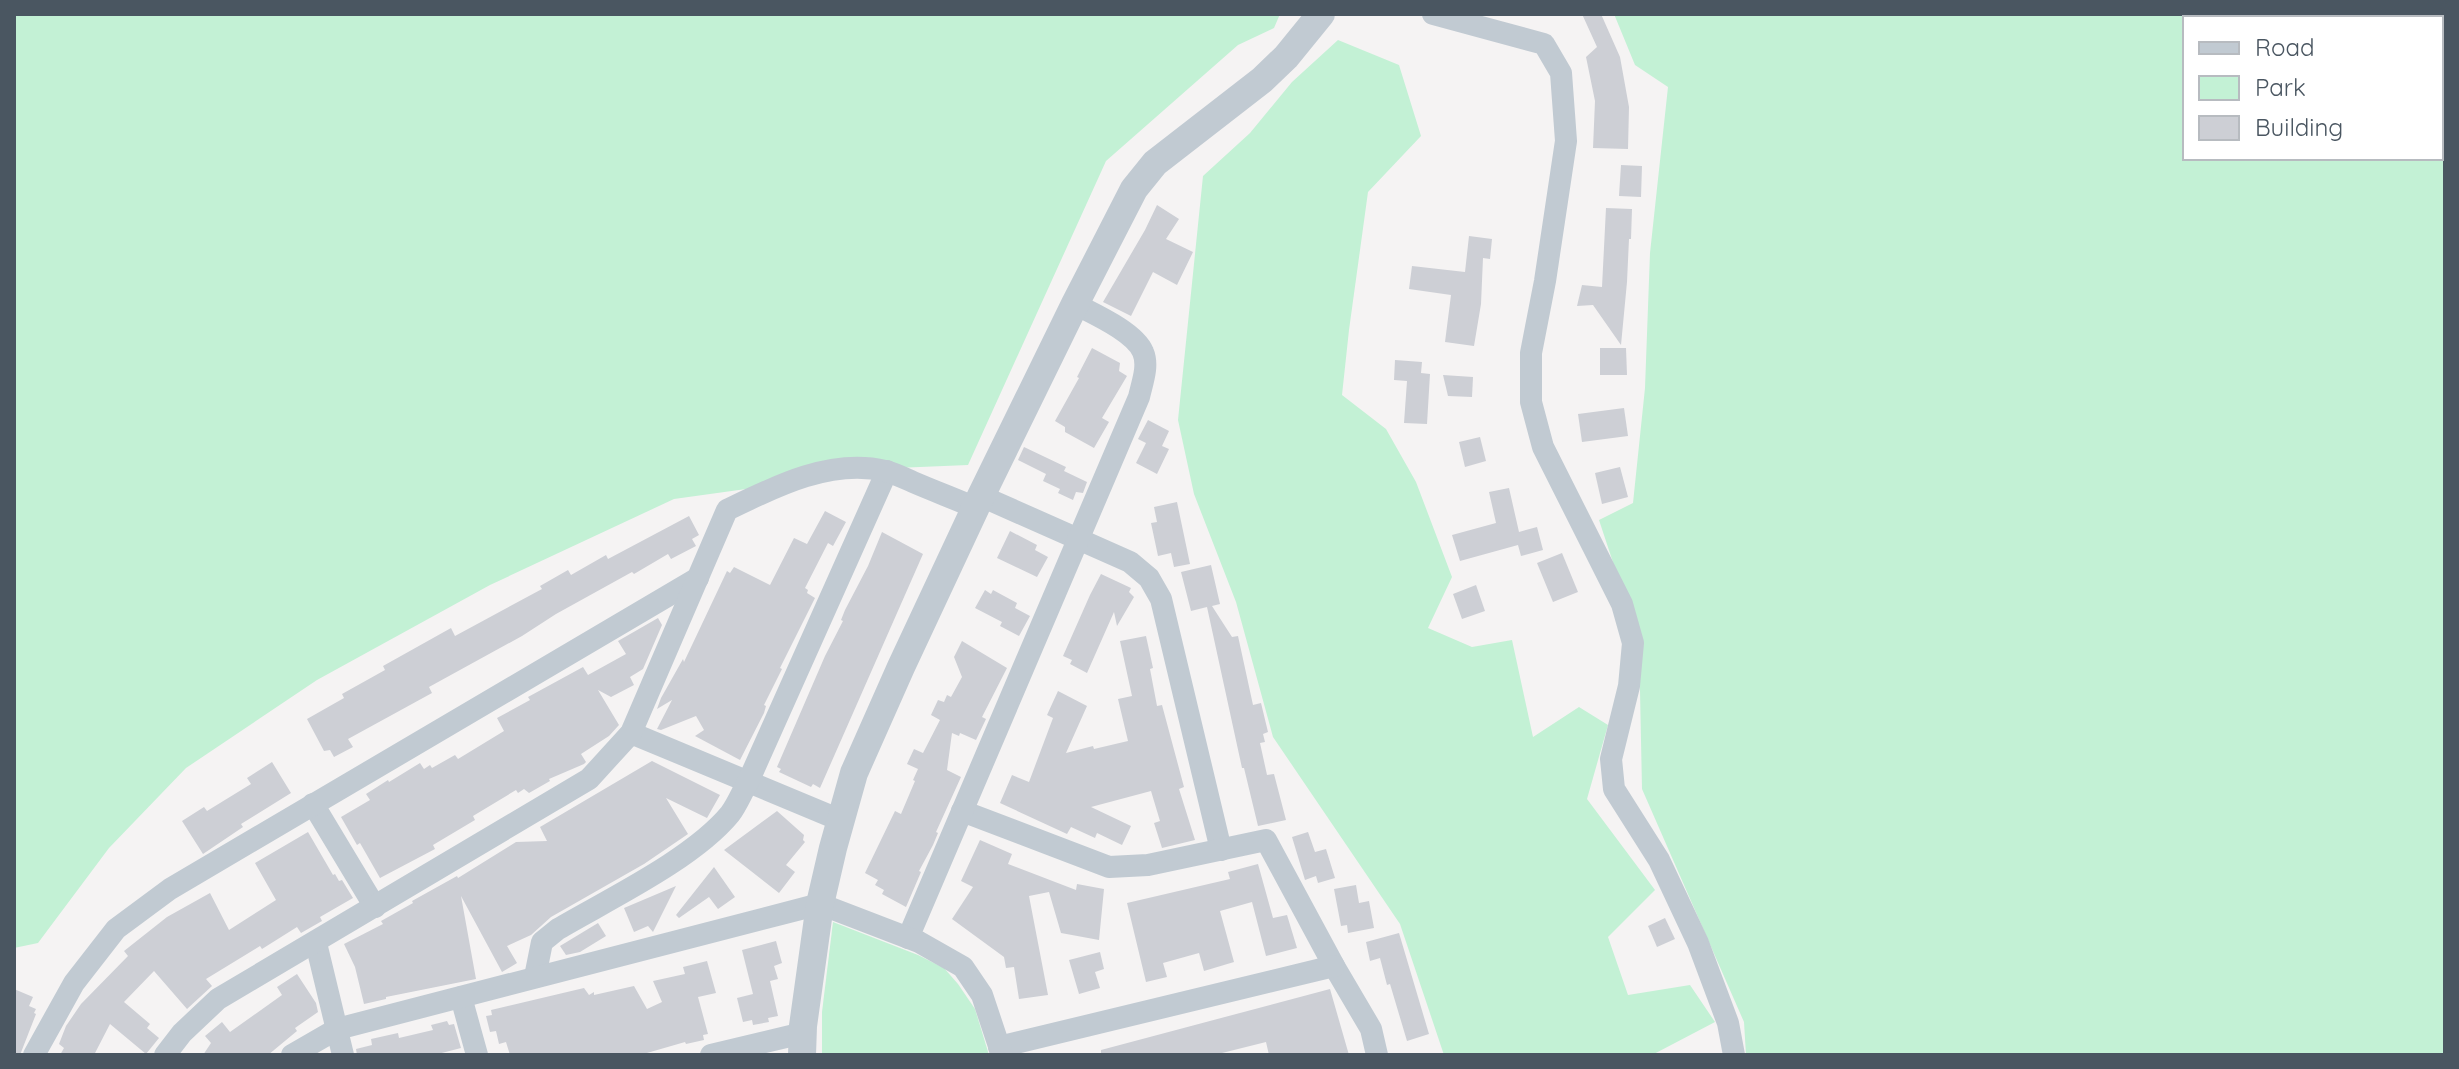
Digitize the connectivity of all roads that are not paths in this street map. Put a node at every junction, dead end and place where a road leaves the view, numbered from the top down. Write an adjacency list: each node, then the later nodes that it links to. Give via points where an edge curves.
1 (1321, 14): 3 (street, via 1262,80 1155,163 1134,189)
2 (1433, 14): 31 (street, via 1544,44 1561,73 1566,141 1531,353 1531,402 1543,447 1622,604 1633,643 1629,686 1611,759 1614,789 1659,860 1698,943 1728,1023)
3 (1075, 304): 5 (street); 6 (street, via 1130,336 1143,352 1145,372)
4 (887, 471): 5 (street); 7 (street, via 862,467 806,477 727,510); 9 (street)
5 (978, 502): 6 (street); 12 (street, via 860,759)
6 (1078, 539): 11 (street); 13 (street, via 1130,562 1149,578 1161,599)
7 (698, 578): 8 (street); 10 (street)
8 (631, 733): 9 (street); 15 (street, via 589,779)
9 (748, 782): 12 (street); 19 (street, via 730,814 698,843 542,942)
10 (313, 804): 15 (street); 24 (street, via 170,889 116,929 74,983)
11 (962, 811): 13 (street, via 1109,867); 16 (street)
12 (840, 820): 14 (street)
13 (1221, 850): 18 (street, via 1266,840)
14 (820, 904): 16 (street); 19 (street); 22 (street)
15 (375, 907): 17 (street)
16 (908, 938): 23 (street, via 963,967 982,995)
17 (316, 943): 21 (street); 25 (street, via 218,999)
18 (1334, 966): 23 (street); 30 (street, via 1371,1029)
19 (535, 977): 20 (street)
20 (461, 997): 21 (street); 28 (street)
21 (337, 1029): 26 (street); 27 (street)
22 (803, 1044): 29 (street)
23 (1000, 1051)
24 (34, 1055)
25 (165, 1055)
26 (292, 1055)
27 (343, 1055)
28 (477, 1055)
29 (711, 1055)
30 (1377, 1055)
31 (1734, 1055)

